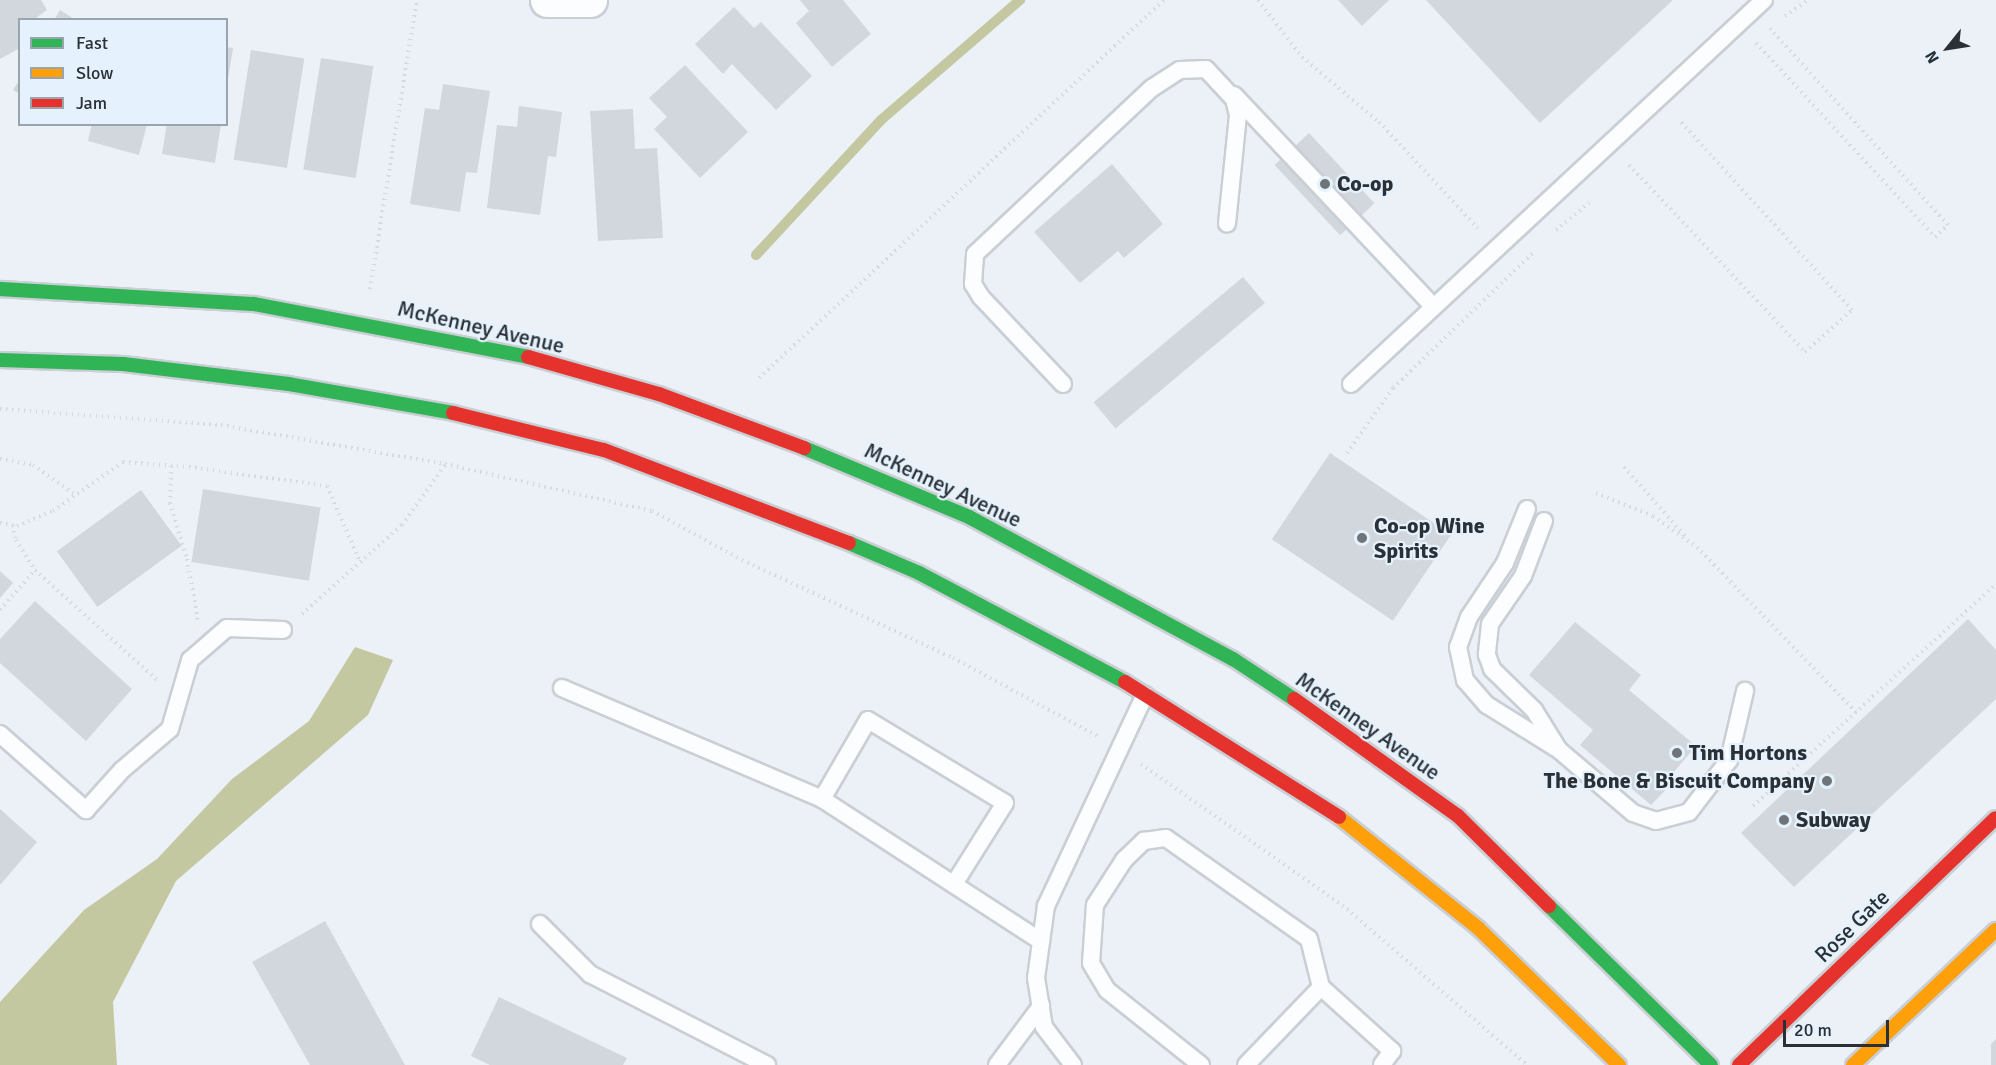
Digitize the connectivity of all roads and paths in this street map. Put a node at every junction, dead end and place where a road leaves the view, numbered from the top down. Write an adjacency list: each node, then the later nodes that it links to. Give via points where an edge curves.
1 (417, 0): 25 (path)
2 (547, 0): 3 (street)
3 (591, 0)
4 (1164, 0): 28 (path)
5 (1258, 0): 22 (path, via 1302,57 1403,145 1476,230 1496,212)
6 (1764, 0): 22 (lane)
7 (1808, 0): 8 (path)
8 (1779, 20)
9 (1774, 24): 10 (path)
10 (1770, 29): 11 (path); 11 (path, via 1948,225 1935,237)
11 (1756, 42): 12 (path)
12 (1750, 48)
13 (1220, 80): 21 (lane, via 1238,115); 26 (lane); 29 (lane, via 1206,69 1192,68 1165,77 975,254 973,284 981,297)
14 (1686, 111): 15 (path)
15 (1678, 119): 16 (path); 18 (path, via 1852,310 1805,352)
16 (1670, 126)
17 (1637, 157): 18 (path)
18 (1629, 165): 19 (path)
19 (1621, 172)
20 (1597, 195): 23 (path, via 1562,230)
21 (1227, 223)
22 (1515, 231): 26 (lane); 32 (path, via 1534,248 1393,388)
23 (1550, 233)
24 (0, 289): 76 (main road, McKenney Avenue, via 254,304 491,347 659,394 757,428 969,518 1214,648 1375,753 1458,816)
25 (370, 292)
26 (1433, 306): 30 (lane)
27 (0, 360): 52 (main road, via 123,364 289,384 443,411 604,450 763,506 919,573)
28 (759, 378)
29 (1063, 384)
30 (1351, 384)
31 (0, 409): 34 (path, via 221,425)
32 (1347, 453)
33 (0, 459): 38 (path, via 33,465)
34 (445, 464): 44 (path, via 402,525); 55 (path, via 652,511)
35 (171, 466): 38 (path, via 123,462); 44 (path, via 327,486); 49 (path, via 170,503 187,559)
36 (1624, 467): 43 (path)
37 (1596, 494): 43 (path, via 1620,500)
38 (76, 495): 42 (path, via 53,511)
39 (1527, 509): 57 (lane, via 1505,563 1461,631 1460,663 1465,680 1487,705)
40 (1544, 521): 57 (lane, via 1523,576 1490,624 1486,655 1492,669 1534,710)
41 (0, 523): 42 (path)
42 (13, 525): 45 (path, via 16,540)
43 (1686, 538): 54 (path)
44 (360, 562): 48 (path)
45 (35, 570): 47 (path); 53 (path)
46 (1996, 584): 54 (path)
47 (0, 610)
48 (283, 630): 49 (lane, via 226,628)
49 (204, 648): 53 (lane, via 190,660)
50 (562, 688): 59 (lane)
51 (1745, 691): 57 (lane, via 1729,760 1678,818 1645,821)
52 (1145, 695): 65 (lane, via 1046,906); 75 (main road, via 1354,827 1478,928)
53 (179, 700): 56 (lane, via 170,729 122,770 86,810)
54 (1856, 712): 60 (path)
55 (1083, 725)
56 (0, 734)
57 (1559, 750)
58 (1169, 779): 74 (path, via 1347,909)
59 (822, 799): 62 (lane); 62 (lane, via 868,720 1005,802)
60 (1753, 806)
61 (1996, 818): 77 (main road, Rose Gate)
62 (954, 884): 65 (lane)
63 (540, 924): 68 (lane, via 590,974)
64 (1996, 930): 78 (main road)
65 (1041, 941): 67 (lane, via 1036,978)
66 (1321, 987): 71 (lane, via 1310,939 1166,838 1144,841 1124,860 1095,905 1090,963 1107,990); 72 (lane); 73 (lane, via 1392,1051)
67 (1041, 1006): 69 (lane); 70 (lane, via 1044,1027)
68 (767, 1065)
69 (997, 1065)
70 (1073, 1065)
71 (1201, 1065)
72 (1246, 1065)
73 (1382, 1065)
74 (1527, 1065)
75 (1619, 1065)
76 (1711, 1065)
77 (1739, 1065)
78 (1853, 1065)

